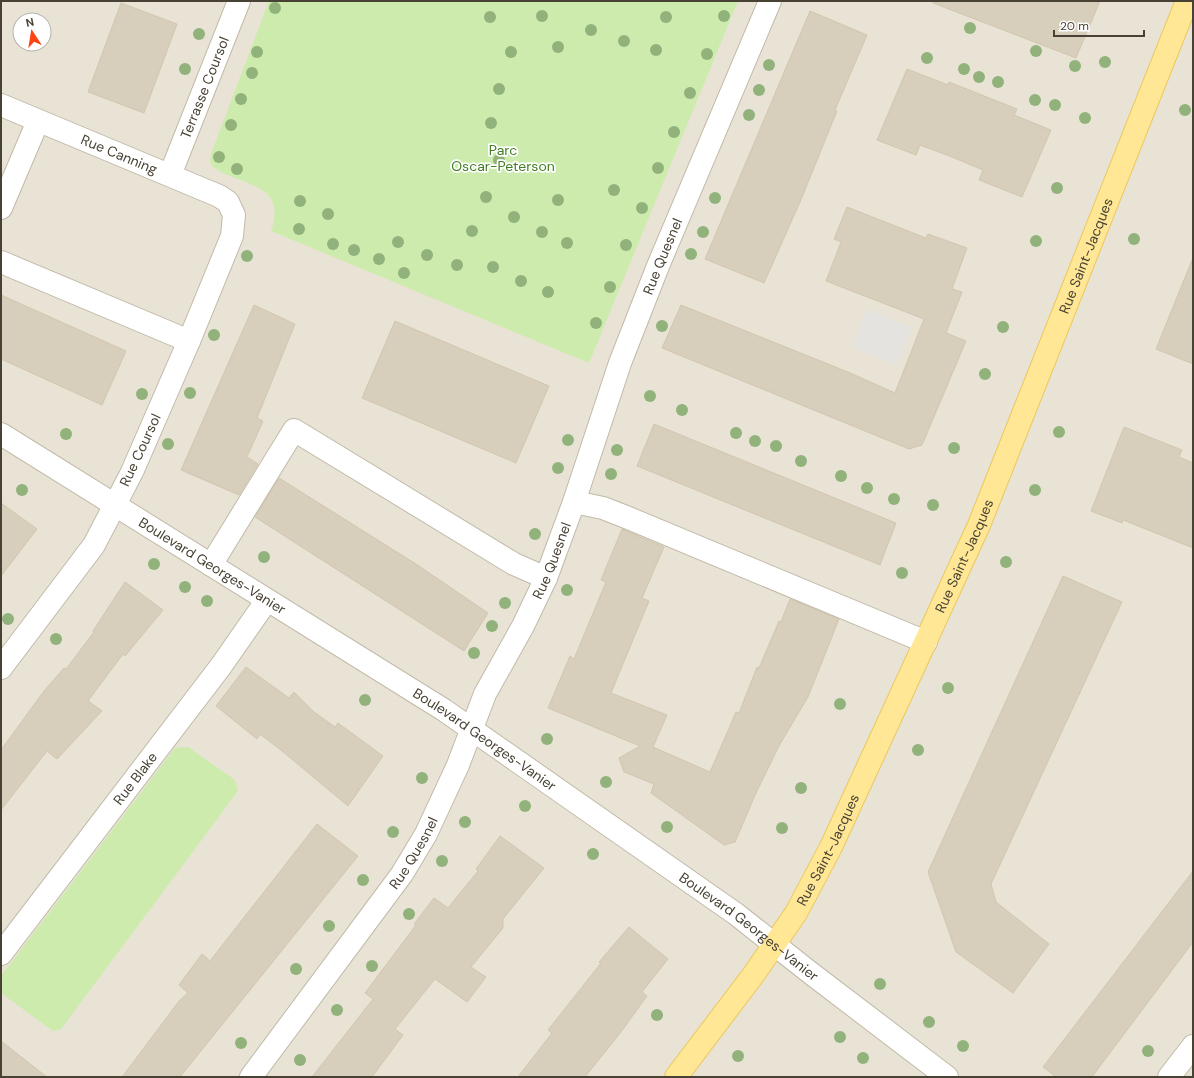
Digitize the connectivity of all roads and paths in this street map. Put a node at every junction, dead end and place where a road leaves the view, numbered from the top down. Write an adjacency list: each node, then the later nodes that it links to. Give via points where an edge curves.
1 (239, 1): 6 (street, Terrasse Coursol)
2 (770, 1): 12 (street, Rue Quesnel, via 658,266 620,363)
3 (1187, 1): 17 (main road, Rue Saint-Jacques, via 982,517)
4 (1, 104): 5 (street, Rue Canning)
5 (38, 121): 6 (street, Rue Canning); 7 (street)
6 (170, 175): 8 (street, Rue Canning, via 224,199)
7 (1, 208)
8 (233, 211): 10 (street, Rue Coursol, via 235,220 230,244)
9 (1, 262): 10 (street)
10 (189, 341): 13 (street, Rue Coursol)
11 (1, 434): 13 (street, Boulevard Georges-Vanier)
12 (574, 502): 15 (street, Rue Quesnel); 17 (street, via 603,508 626,517)
13 (115, 505): 14 (street, Boulevard Georges-Vanier); 18 (street, Rue Coursol, via 94,545)
14 (211, 565): 15 (street, via 294,430 514,564); 16 (street, Boulevard Georges-Vanier)
15 (546, 578): 19 (street, Rue Quesnel, via 524,626 485,694)
16 (266, 600): 19 (street, Boulevard Georges-Vanier); 21 (street, Rue Blake, via 246,633)
17 (926, 642): 20 (main road, Rue Saint-Jacques, via 813,882)
18 (1, 668)
19 (472, 729): 20 (street, Boulevard Georges-Vanier); 23 (street, Rue Quesnel, via 426,834 402,874)
20 (775, 944): 24 (main road, Rue Saint-Jacques); 25 (street, Boulevard Georges-Vanier)
21 (1, 954)
22 (1193, 1046): 26 (street)
23 (251, 1077)
24 (676, 1077)
25 (947, 1077)
26 (1169, 1077)

